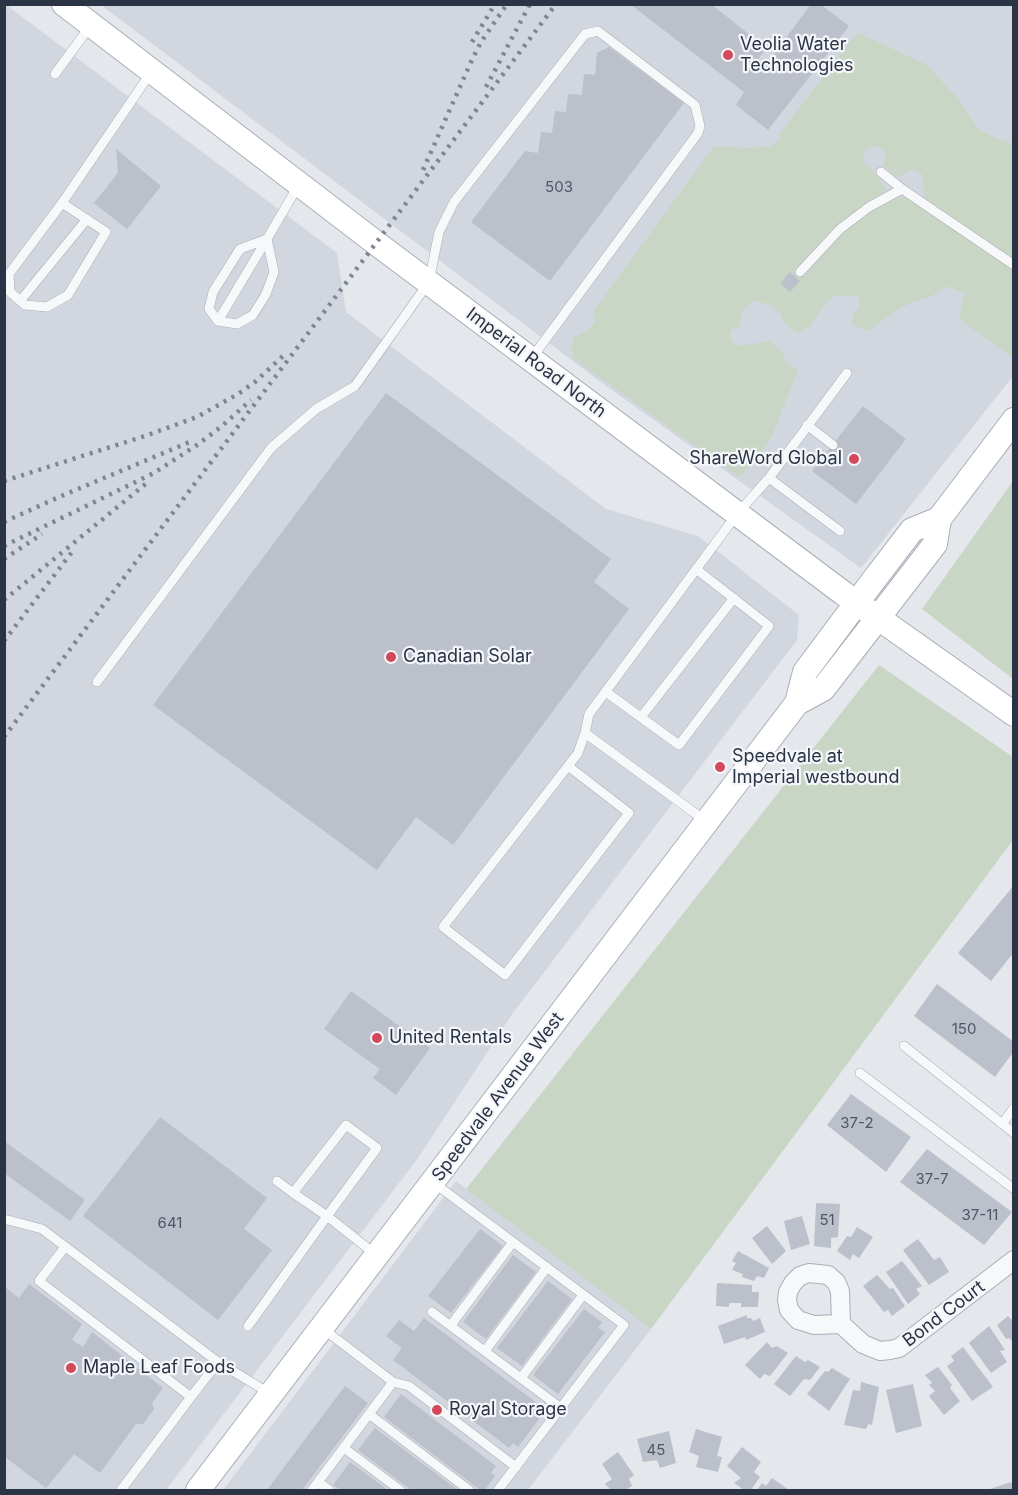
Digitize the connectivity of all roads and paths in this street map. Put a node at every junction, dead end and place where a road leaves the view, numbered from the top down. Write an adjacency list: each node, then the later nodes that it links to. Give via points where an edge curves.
1 (64, 4): 2 (main road, Imperial Road North)
2 (91, 25): 3 (main road, Imperial Road North); 4 (lane)
3 (152, 71): 6 (main road, Imperial Road North); 8 (lane)
4 (56, 74)
5 (881, 172): 7 (lane)
6 (299, 184): 10 (lane); 13 (main road, Imperial Road North)
7 (902, 189): 11 (lane); 12 (lane, via 840,229)
8 (62, 203): 9 (lane); 14 (lane, via 9,274 10,292)
9 (87, 219): 14 (lane); 14 (lane, via 106,232 68,295 47,307 25,305)
10 (267, 238): 15 (lane); 15 (lane, via 240,249 213,292 209,309); 15 (lane, via 274,272 266,294 253,315 237,324)
11 (1014, 265)
12 (800, 272)
13 (429, 282): 16 (main road, Imperial Road North); 16 (lane, via 439,232 454,202 585,34 598,31 606,35 695,105 700,126); 29 (lane, via 355,386 316,409 271,448)
14 (21, 300)
15 (218, 321)
16 (531, 359): 22 (main road, Imperial Road North)
17 (847, 373): 19 (lane)
18 (1014, 420): 23 (main road, Speedvale Avenue West)
19 (807, 425): 20 (lane); 21 (lane)
20 (833, 445)
21 (769, 478): 22 (lane); 24 (lane)
22 (737, 513): 25 (lane); 27 (main road, Imperial Road North)
23 (939, 519): 27 (main road, Speedvale Avenue West, via 912,530); 28 (main road, Speedvale Avenue West, via 934,544)
24 (840, 531)
25 (696, 569): 26 (lane); 30 (lane)
26 (734, 598): 33 (lane); 33 (lane, via 769,626 679,745)
27 (857, 603): 28 (main road, Imperial Road North); 31 (main road, Speedvale Avenue West, via 805,672)
28 (878, 618): 31 (main road, Speedvale Avenue West, via 823,689); 32 (main road, Imperial Road North)
29 (97, 682)
30 (606, 692): 33 (lane); 34 (lane, via 589,714)
31 (798, 704): 36 (main road, Speedvale Avenue West)
32 (1014, 714)
33 (641, 717)
34 (585, 732): 35 (lane, via 578,753); 36 (lane)
35 (568, 766): 35 (lane, via 443,927 505,975 628,813)
36 (707, 822): 43 (main road, Speedvale Avenue West)
37 (904, 1046): 40 (lane)
38 (860, 1072): 44 (lane)
39 (1014, 1108): 40 (lane)
40 (1002, 1124): 41 (lane)
41 (1014, 1133)
42 (277, 1181): 45 (lane)
43 (433, 1182): 48 (lane); 50 (main road, Speedvale Avenue West)
44 (1014, 1189)
45 (293, 1192): 46 (lane); 46 (lane, via 346,1125 376,1148)
46 (327, 1216): 50 (lane); 57 (lane)
47 (4, 1220): 49 (lane, via 42,1229)
48 (513, 1242): 52 (lane); 56 (lane)
49 (65, 1247): 60 (lane); 64 (lane, via 39,1281)
50 (377, 1255): 58 (main road, Speedvale Avenue West)
51 (1014, 1260): 55 (street, Bond Court, via 899,1348 871,1348)
52 (547, 1267): 53 (lane); 59 (lane)
53 (583, 1295): 61 (lane); 65 (lane, via 624,1325)
54 (432, 1312): 56 (lane)
55 (841, 1324)
56 (451, 1325): 59 (lane)
57 (248, 1326)
58 (322, 1328): 62 (lane); 63 (main road, Speedvale Avenue West)
59 (485, 1351): 61 (lane)
60 (218, 1362): 63 (lane); 64 (lane)
61 (521, 1378): 65 (lane)
62 (393, 1382): 66 (lane); 68 (lane, via 409,1386)
63 (271, 1394): 71 (main road, Speedvale Avenue West)
64 (191, 1397): 70 (lane)
65 (561, 1408): 68 (lane)
66 (369, 1414): 67 (lane); 74 (lane)
67 (344, 1448): 69 (lane); 73 (lane)
68 (516, 1467): 75 (lane)
69 (315, 1486): 72 (lane)
70 (121, 1491)
71 (198, 1491)
72 (329, 1491)
73 (400, 1491)
74 (469, 1491)
75 (498, 1491)

